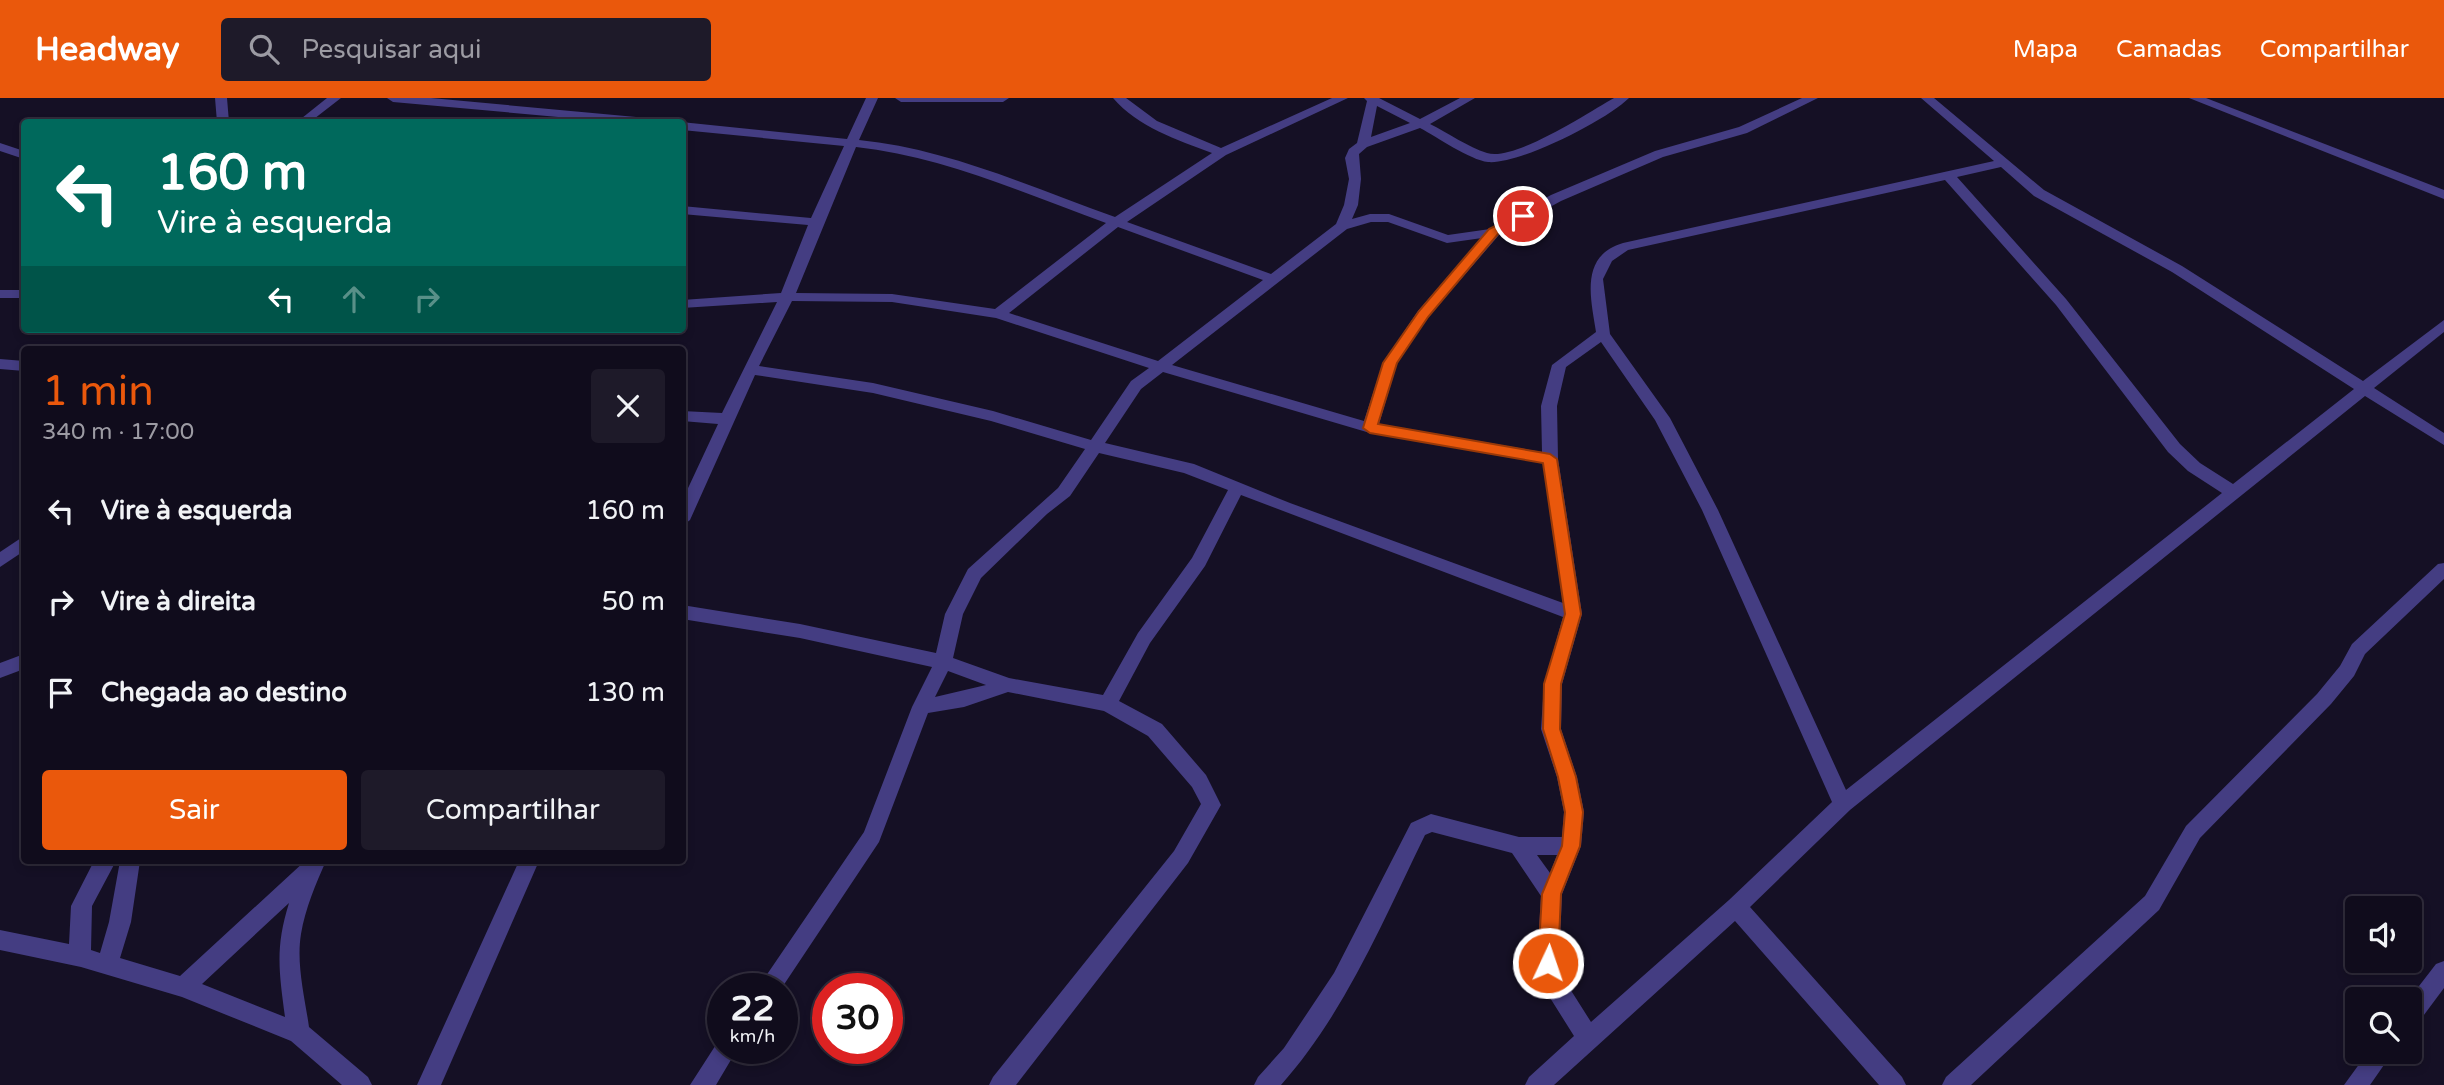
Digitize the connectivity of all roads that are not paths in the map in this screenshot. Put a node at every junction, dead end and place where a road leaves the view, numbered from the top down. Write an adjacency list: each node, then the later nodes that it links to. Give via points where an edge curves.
1 (221, 98): 15 (street)
2 (335, 98): 16 (street)
3 (393, 98): 17 (street)
4 (872, 98): 20 (street)
5 (901, 98): 6 (street)
6 (1003, 98)
7 (1119, 98): 23 (street, via 1167,129)
8 (1342, 98): 23 (street)
9 (1469, 98): 18 (street)
10 (1623, 98): 18 (street, via 1518,155 1499,160)
11 (1812, 98): 32 (street, via 1743,130 1646,160 1556,198)
12 (1927, 98): 25 (street)
13 (2195, 98): 27 (street)
14 (1371, 99): 18 (street); 21 (street)
15 (223, 119)
16 (307, 119)
17 (615, 119)
18 (1420, 124): 21 (street)
19 (686, 126): 20 (street)
20 (852, 142): 29 (street); 30 (street, via 893,147 999,180)
21 (1363, 144): 31 (street, via 1351,158 1355,179)
22 (0, 147): 24 (street)
23 (1222, 152): 30 (street)
24 (21, 154)
25 (2003, 163): 26 (street); 45 (street, via 2039,193 2177,269)
26 (1947, 174): 40 (street, via 1623,247 1606,259 1596,279); 53 (street, via 2069,312 2174,448)
27 (2444, 195)
28 (686, 210): 29 (street)
29 (816, 222): 36 (street)
30 (1114, 225): 33 (street); 38 (street)
31 (1342, 226): 32 (street, via 1389,218 1447,239); 33 (street)
32 (1494, 232): 48 (street, via 1423,314 1390,363)
33 (1273, 279): 43 (street)
34 (0, 294): 35 (street)
35 (21, 294)
36 (787, 297): 37 (street); 38 (street, via 892,298); 44 (street)
37 (686, 303)
38 (998, 314): 43 (street)
39 (2444, 326): 45 (street)
40 (1603, 334): 51 (street, via 1559,365 1549,405); 66 (street, via 1662,418 1710,510)
41 (0, 364): 42 (street)
42 (21, 366)
43 (1158, 366): 48 (street); 50 (street, via 1128,393)
44 (750, 369): 47 (street); 50 (street, via 873,388)
45 (2362, 388): 49 (street); 53 (street)
46 (686, 416): 47 (street)
47 (728, 419): 54 (street)
48 (1370, 428): 51 (street)
49 (2444, 440)
50 (1097, 447): 52 (street, via 1188,468); 61 (street, via 1064,492 974,574 954,614)
51 (1550, 459): 59 (street)
52 (1237, 486): 59 (street); 64 (street, via 1199,562 1144,638)
53 (2235, 493): 66 (street)
54 (686, 511)
55 (21, 544): 56 (street)
56 (0, 561)
57 (2444, 569): 93 (street, via 2358,649 2324,699 2193,832 2152,903)
58 (686, 613): 61 (street)
59 (1573, 614): 68 (street, via 1553,684 1551,729 1574,812)
60 (21, 662): 62 (street)
61 (943, 662): 63 (street); 65 (street)
62 (0, 671)
63 (1008, 685): 64 (street); 65 (street)
64 (1108, 704): 89 (street, via 1155,730 1199,781 1211,805 1174,867)
65 (921, 707): 79 (street, via 872,836)
66 (1843, 804): 74 (street)
67 (1520, 846): 68 (street); 73 (street); 90 (street, via 1431,823 1418,829 1342,980 1292,1056)
68 (1571, 846): 73 (street)
69 (104, 864): 76 (street, via 82,899 78,920)
70 (130, 864): 77 (street)
71 (528, 864): 87 (street)
72 (313, 866): 80 (street); 82 (street, via 290,935)
73 (1552, 894): 83 (street, via 1548,963 1555,986)
74 (1736, 906): 83 (street); 92 (street)
75 (0, 940): 76 (street)
76 (81, 957): 77 (street)
77 (108, 964): 80 (street)
78 (2444, 971): 81 (street)
79 (779, 973)
80 (184, 987): 82 (street)
81 (2422, 999)
82 (299, 1034): 86 (street)
83 (1589, 1039): 91 (street)
84 (716, 1064): 88 (street)
85 (2373, 1064): 94 (street)
86 (360, 1085)
87 (429, 1085)
88 (702, 1085)
89 (1001, 1085)
90 (1266, 1085)
91 (1537, 1085)
92 (1894, 1085)
93 (1954, 1085)
94 (2356, 1085)

